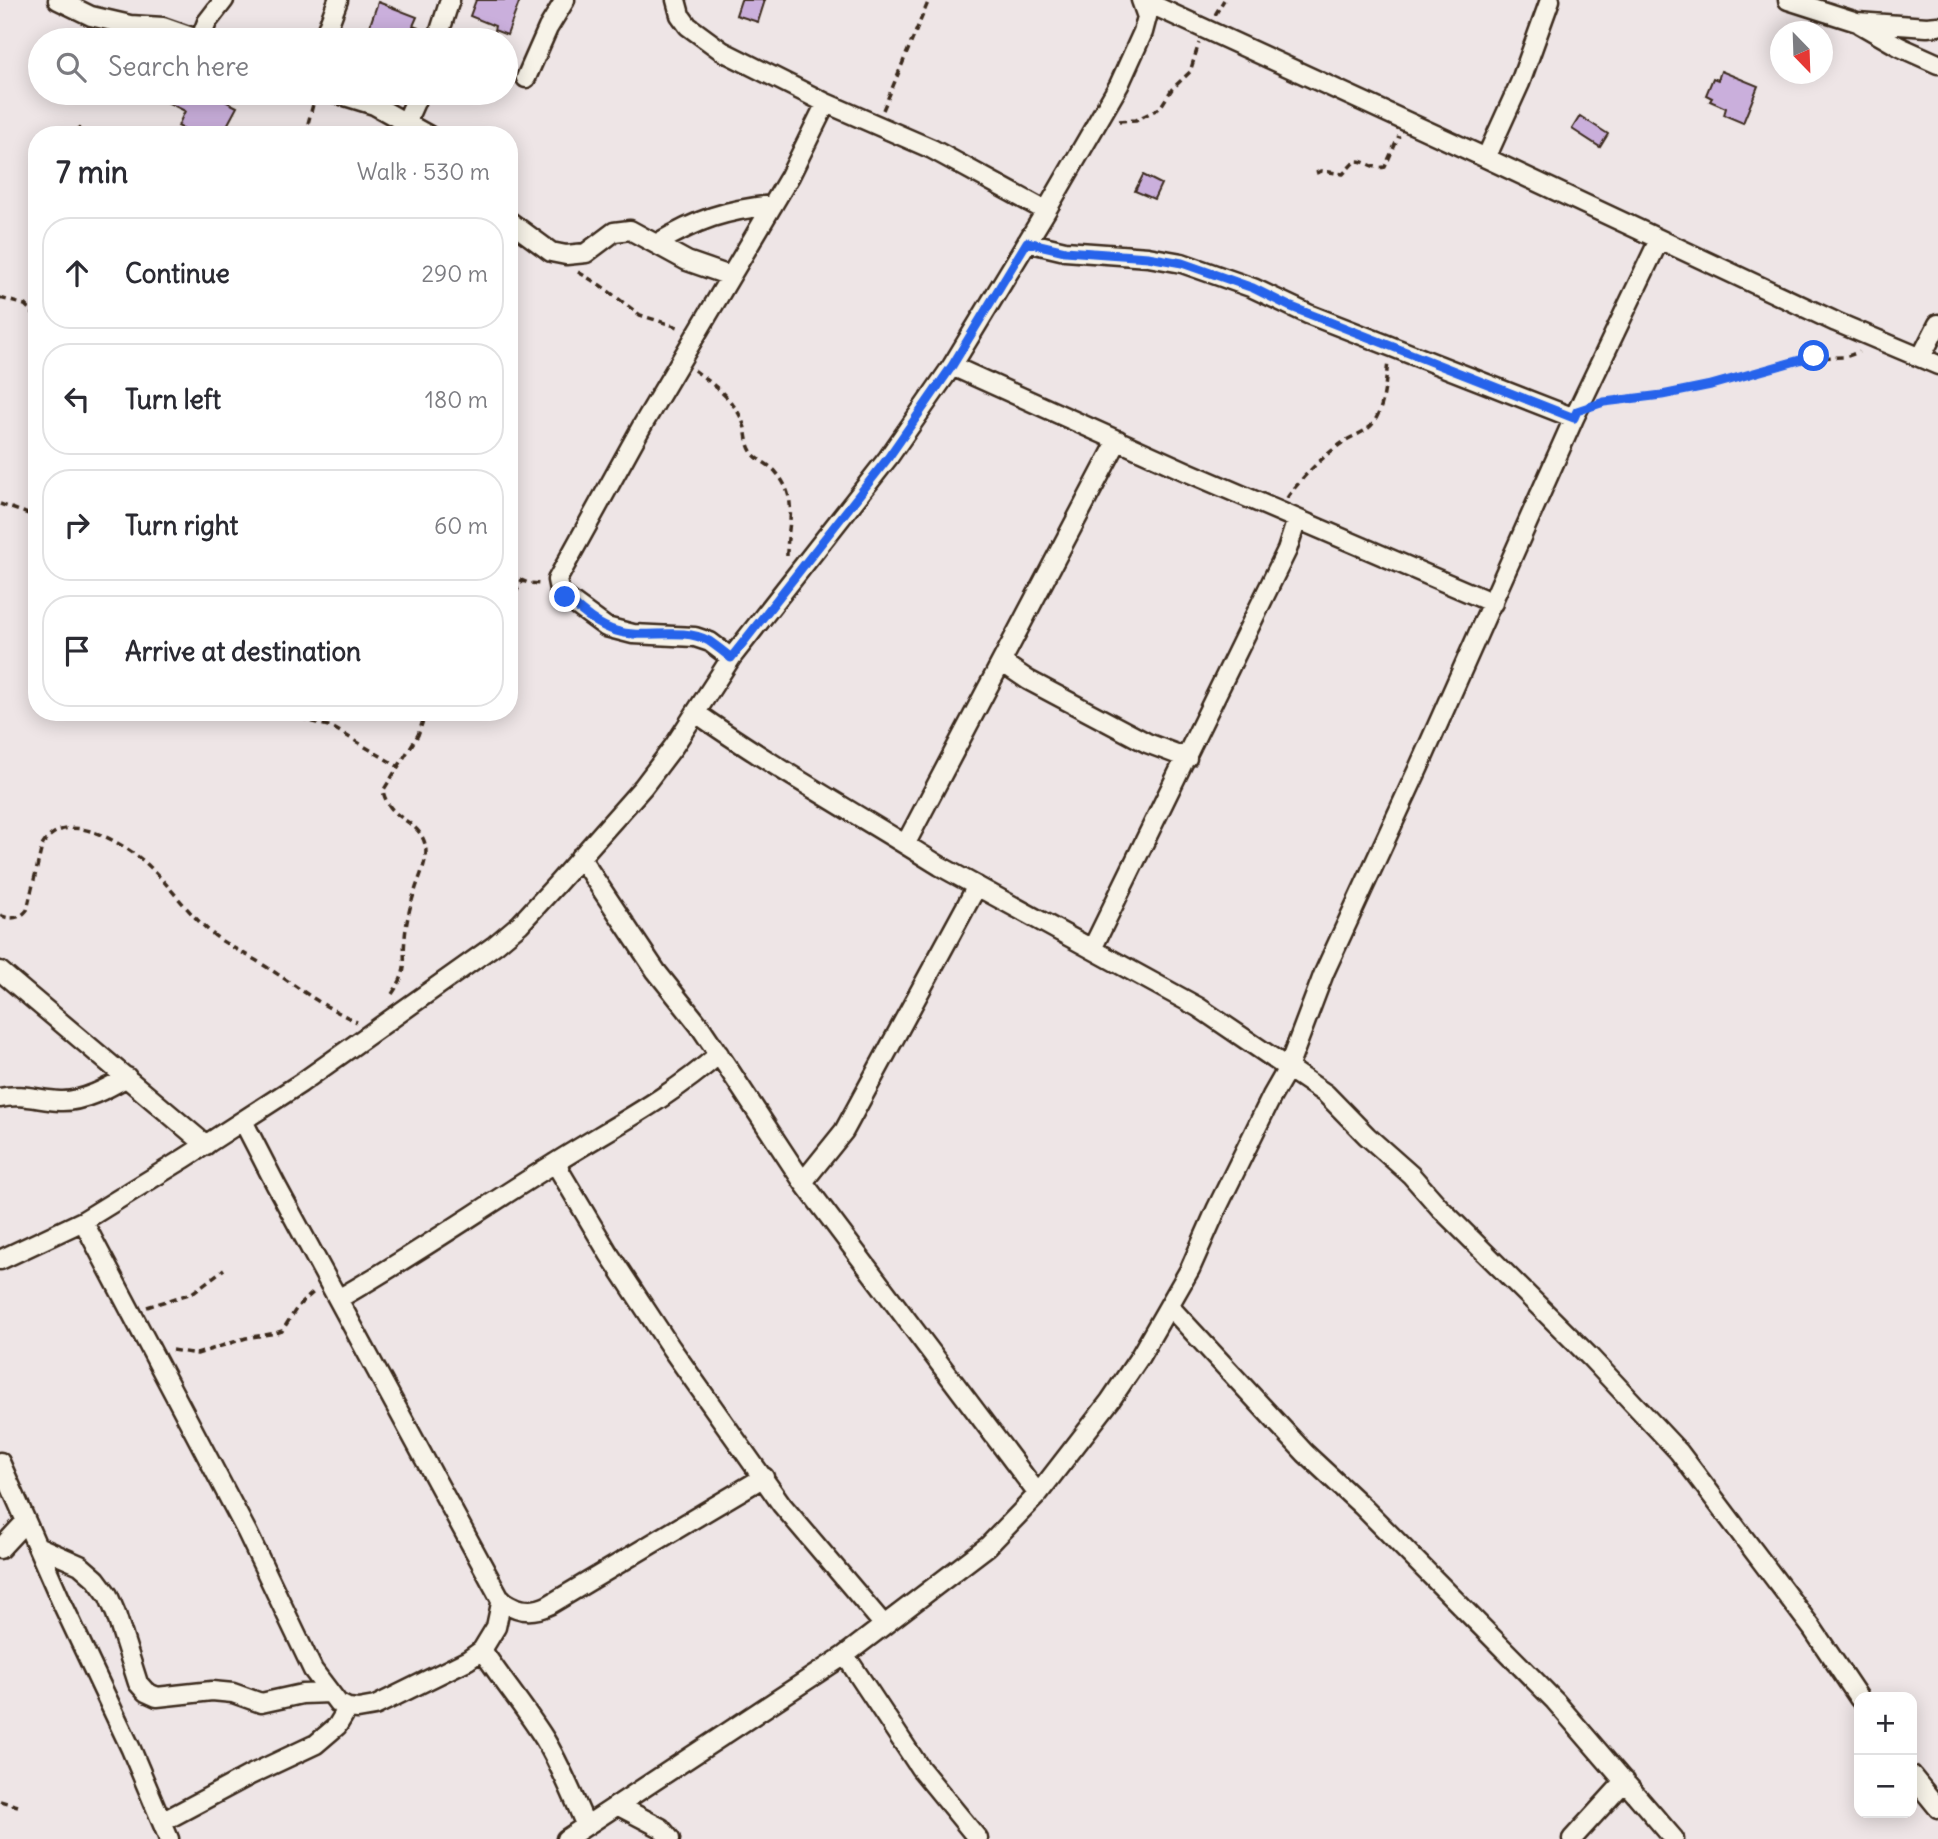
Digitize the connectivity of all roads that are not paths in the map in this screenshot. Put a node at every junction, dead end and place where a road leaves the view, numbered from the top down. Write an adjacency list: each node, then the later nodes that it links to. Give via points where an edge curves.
1 (58, 0): 12 (street, via 91,16)
2 (224, 0): 13 (street)
3 (338, 0): 14 (street)
4 (450, 0): 15 (street)
5 (565, 0): 17 (street)
6 (676, 0): 18 (street, via 688,26 722,51)
7 (1141, 0): 23 (street); 25 (street, via 1147,17 1125,74)
8 (1550, 0): 23 (street)
9 (1788, 0): 10 (street)
10 (1857, 22): 11 (street); 16 (street)
11 (1938, 26)
12 (166, 28)
13 (205, 28)
14 (328, 28)
15 (441, 28)
16 (1938, 64)
17 (526, 78)
18 (826, 103): 24 (street); 25 (street, via 932,149)
19 (371, 105): 21 (street)
20 (414, 105): 21 (street)
21 (406, 122): 22 (street)
22 (413, 126)
23 (1486, 158): 27 (street)
24 (773, 205): 29 (street, via 714,215); 30 (street)
25 (1046, 211): 28 (street)
26 (518, 227): 29 (street, via 558,254 586,253 624,229)
27 (1659, 240): 32 (street, via 1836,323); 35 (street)
28 (1027, 242): 34 (street); 35 (street, via 1065,251 1182,263)
29 (656, 244): 30 (street)
30 (730, 276): 39 (street, via 568,557 557,585 565,597 606,627 633,634 695,636)
31 (1938, 324): 32 (street)
32 (1921, 357): 33 (street)
33 (1938, 365)
34 (952, 366): 36 (street); 39 (street, via 888,458)
35 (1576, 414): 38 (street)
36 (1118, 440): 37 (street); 40 (street)
37 (1297, 519): 38 (street); 42 (street, via 1287,550)
38 (1493, 603): 49 (street, via 1324,973)
39 (731, 658): 41 (street)
40 (1003, 663): 42 (street, via 1147,743); 43 (street)
41 (696, 713): 43 (street); 44 (street, via 643,787)
42 (1187, 758): 46 (street)
43 (906, 843): 45 (street)
44 (580, 857): 48 (street, via 656,971); 52 (street, via 520,924 473,961)
45 (977, 886): 46 (street); 55 (street, via 844,1130)
46 (1092, 949): 49 (street, via 1198,1007)
47 (0, 971): 50 (street)
48 (719, 1054): 54 (street, via 666,1097); 55 (street)
49 (1288, 1068): 59 (street); 70 (street, via 1326,1094 1411,1175 1656,1426 1770,1571)
50 (127, 1077): 51 (street, via 69,1100); 53 (street)
51 (0, 1098)
52 (243, 1121): 53 (street); 58 (street)
53 (206, 1144): 56 (street)
54 (555, 1163): 58 (street); 61 (street, via 671,1348)
55 (803, 1182): 62 (street)
56 (83, 1221): 57 (street); 71 (street, via 247,1532 313,1670)
57 (0, 1260)
58 (338, 1299): 66 (street)
59 (1170, 1307): 62 (street, via 1110,1401); 73 (street, via 1305,1453 1555,1701)
60 (0, 1462): 63 (street)
61 (764, 1477): 66 (street, via 549,1605 529,1611); 67 (street, via 782,1505)
62 (1038, 1494): 67 (street, via 988,1546)
63 (26, 1521): 64 (street); 65 (street)
64 (37, 1546): 71 (street, via 80,1565 108,1595 138,1683 146,1692 156,1696 223,1692 261,1703); 77 (street)
65 (0, 1549)
66 (502, 1600): 68 (street, via 496,1627)
67 (884, 1625): 69 (street)
68 (482, 1650): 72 (street, via 396,1697 375,1706); 78 (street, via 545,1740)
69 (845, 1655): 75 (street); 82 (street, via 920,1768)
70 (1855, 1692)
71 (330, 1693): 72 (street)
72 (348, 1708): 77 (street, via 337,1726 316,1744)
73 (1625, 1781): 83 (street); 84 (street)
74 (1917, 1782): 76 (street)
75 (617, 1805): 78 (street); 81 (street, via 661,1828)
76 (1938, 1808)
77 (162, 1822): 79 (street)
78 (586, 1826): 80 (street)
79 (169, 1839)
80 (566, 1839)
81 (670, 1839)
82 (978, 1839)
83 (1572, 1839)
84 (1674, 1839)

